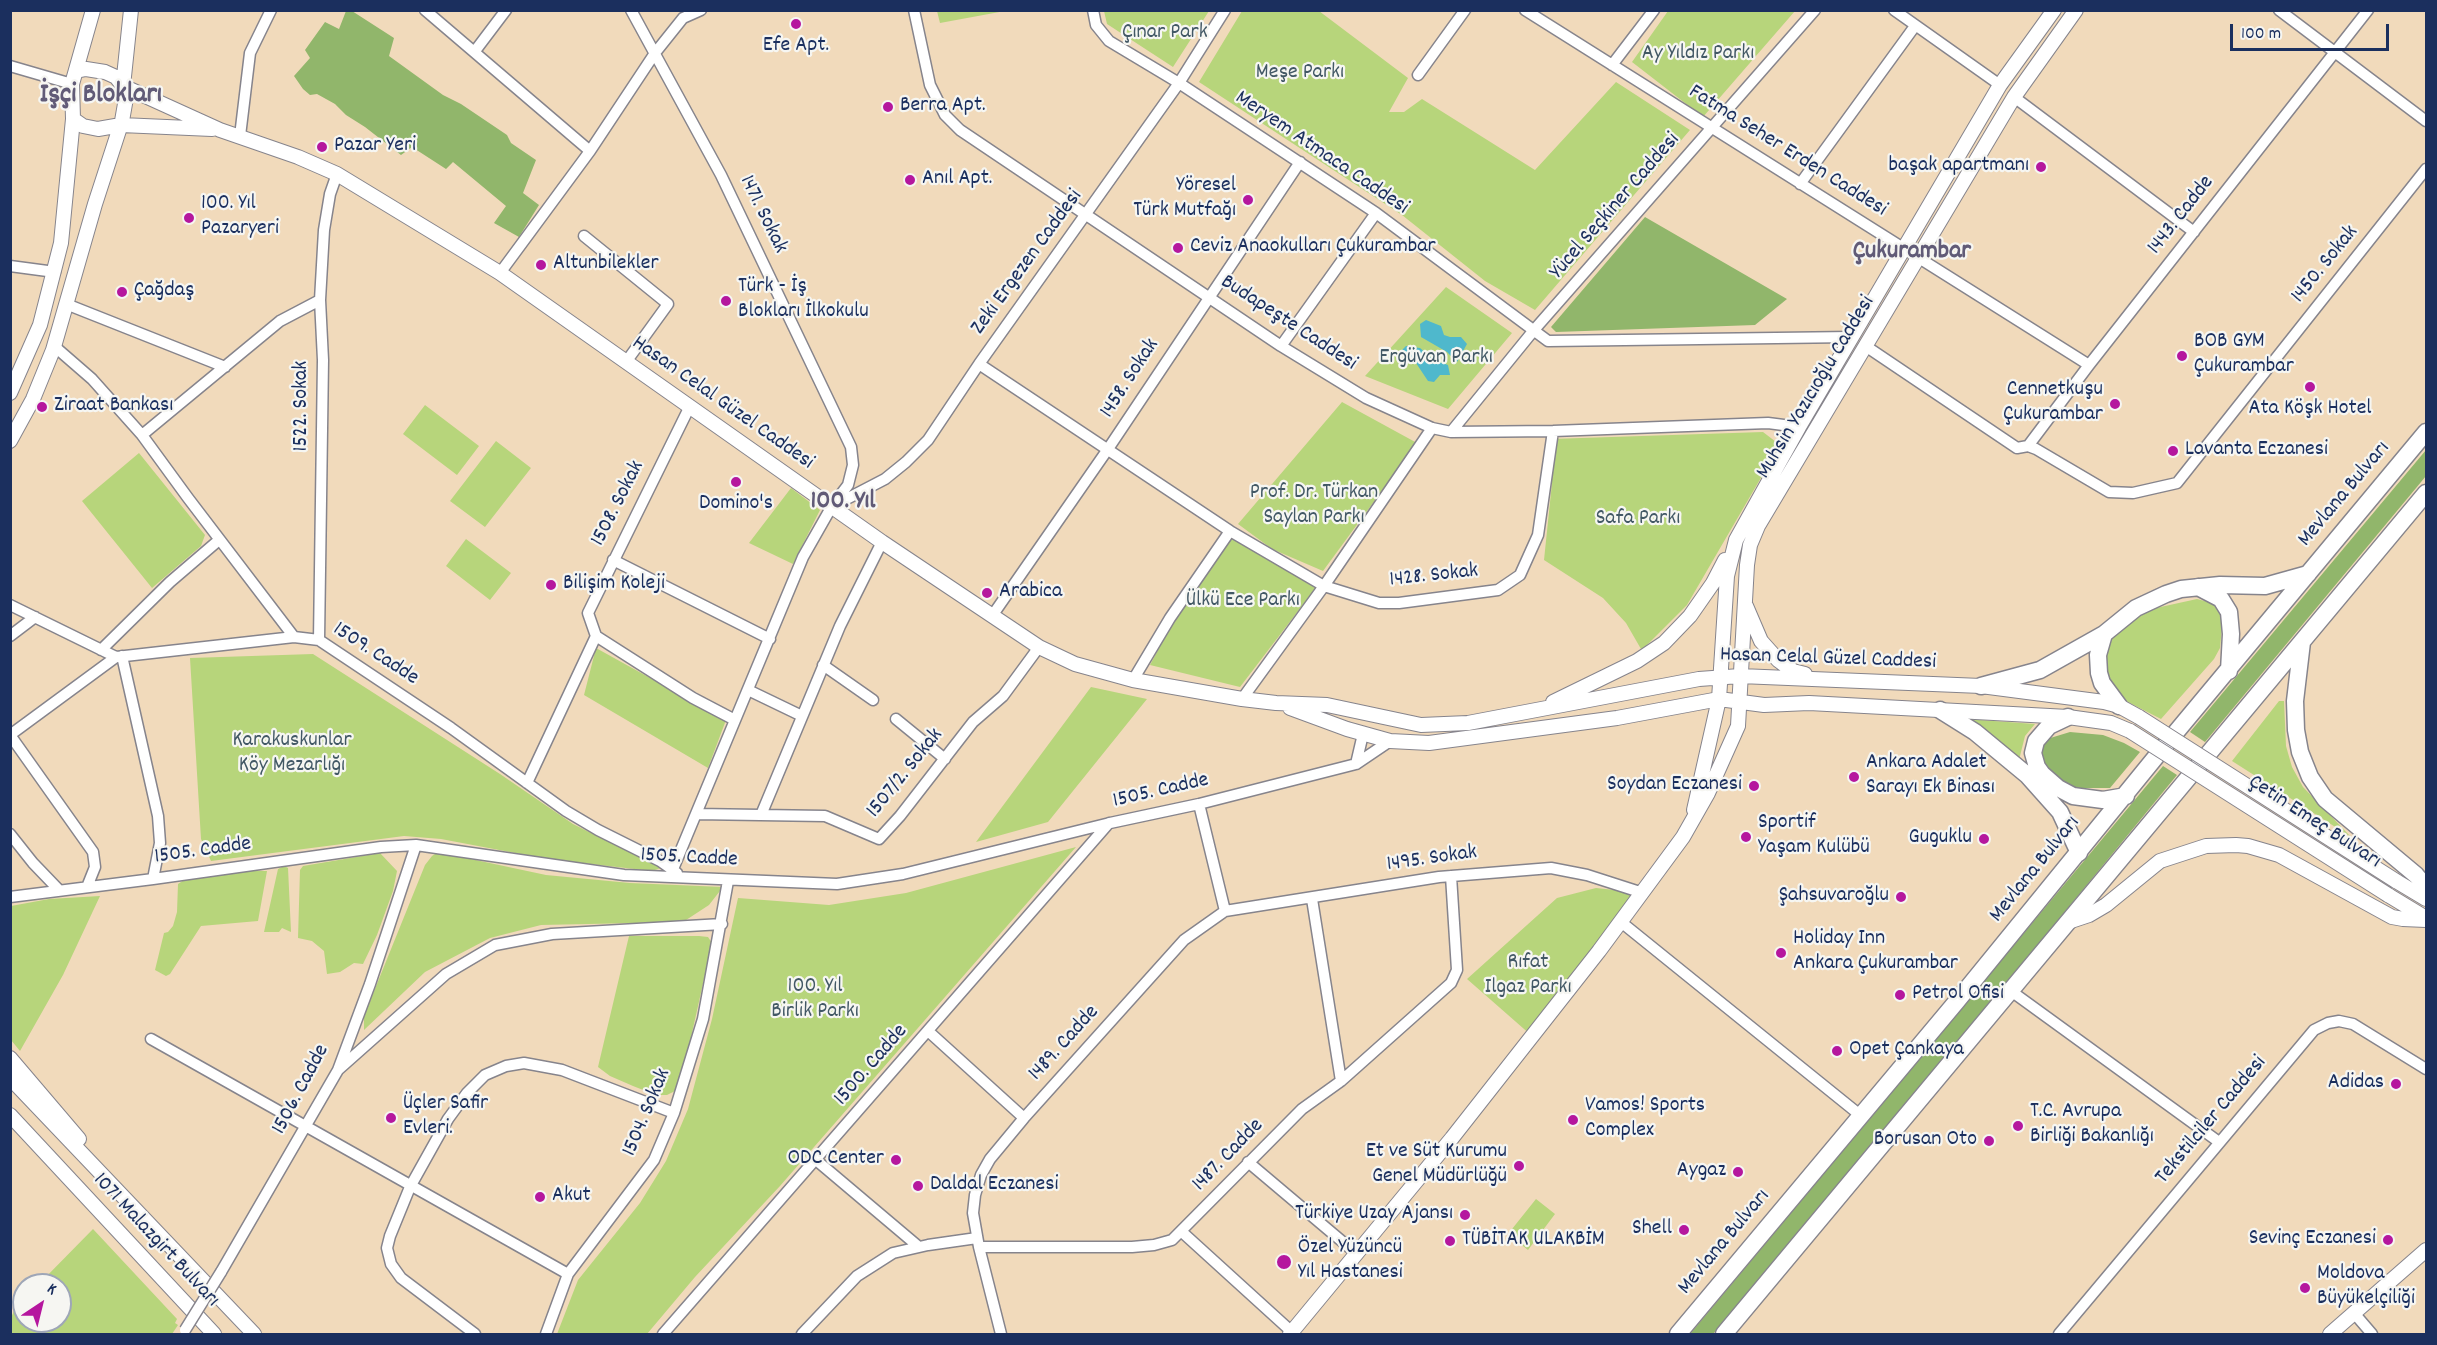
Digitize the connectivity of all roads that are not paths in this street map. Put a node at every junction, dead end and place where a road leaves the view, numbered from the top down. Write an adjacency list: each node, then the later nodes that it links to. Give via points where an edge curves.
1 (93, 10): 26 (main road)
2 (131, 10): 31 (main road)
3 (271, 10): 38 (street, via 250,53)
4 (425, 10): 21 (street)
5 (506, 10): 21 (street)
6 (631, 10): 23 (street, 1471. Sokak)
7 (701, 10): 23 (street, via 683,18)
8 (914, 10): 45 (street, Budapeşte Caddesi, via 930,85 945,115 977,143)
9 (1093, 10): 28 (street, Meryem Atmaca Caddesi, via 1096,25 1109,41)
10 (1225, 10): 28 (street, Zeki Ergezen Caddesi)
11 (1465, 10): 27 (street)
12 (1525, 10): 24 (street, Fatma Seher Erden Caddesi)
13 (1654, 10): 24 (street)
14 (1815, 10): 36 (street, Yücel Seçkiner Caddesi)
15 (1894, 10): 20 (street)
16 (2054, 10): 30 (main road, Muhsin Yazıcıoğlu Caddesi)
17 (2076, 10): 32 (main road, Muhsin Yazıcıoğlu Caddesi)
18 (2279, 10): 22 (street)
19 (2368, 10): 22 (street, 1443. Cadde)
20 (1915, 26): 30 (street); 43 (street)
21 (475, 51): 39 (street)
22 (2335, 51): 34 (street); 46 (street, 1443. Cadde)
23 (655, 53): 39 (street); 77 (street, 1471. Sokak, via 721,175 851,447 854,465 848,485)
24 (1612, 65): 36 (street, Fatma Seher Erden Caddesi)
25 (10, 66): 29 (street)
26 (76, 71): 29 (main road); 31 (main road, via 105,72)
27 (1418, 75)
28 (1179, 83): 40 (street, Meryem Atmaca Caddesi); 45 (street, Zeki Ergezen Caddesi)
29 (72, 84): 33 (main road)
30 (2000, 85): 48 (main road, Muhsin Yazıcıoğlu Caddesi)
31 (123, 86): 35 (main road, via 125,107); 37 (main road, Hasan Celal Güzel Caddesi)
32 (2014, 97): 46 (street); 49 (main road, Muhsin Yazıcıoğlu Caddesi)
33 (73, 119): 35 (main road, via 98,129); 51 (main road)
34 (2427, 121)
35 (121, 125): 37 (main road, Hasan Celal Güzel Caddesi); 55 (main road)
36 (1711, 129): 43 (street, Fatma Seher Erden Caddesi); 56 (street, Yücel Seçkiner Caddesi)
37 (220, 130): 38 (main road, Hasan Celal Güzel Caddesi)
38 (240, 136): 42 (main road, Hasan Celal Güzel Caddesi)
39 (590, 151): 52 (street)
40 (1300, 162): 44 (street, Meryem Atmaca Caddesi); 53 (street, 1458. Sokak)
41 (2427, 169): 74 (street, 1450. Sokak, via 2177,483 2133,493 2109,492)
42 (337, 174): 52 (main road, Hasan Celal Güzel Caddesi); 54 (street, 1522. Sokak, via 324,230)
43 (1800, 184): 48 (street, Fatma Seher Erden Caddesi)
44 (1376, 213): 56 (street, Meryem Atmaca Caddesi); 59 (street)
45 (1085, 215): 53 (street, Budapeşte Caddesi); 62 (street, Zeki Ergezen Caddesi)
46 (2193, 232): 63 (street, 1443. Cadde)
47 (584, 236): 61 (street, via 668,304)
48 (1905, 249): 49 (street, Fatma Seher Erden Caddesi); 57 (main road, Muhsin Yazıcıoğlu Caddesi)
49 (1919, 258): 60 (main road, Muhsin Yazıcıoğlu Caddesi); 63 (street, Fatma Seher Erden Caddesi)
50 (10, 266): 51 (street)
51 (55, 272): 65 (main road, via 40,326)
52 (500, 273): 61 (main road, Hasan Celal Güzel Caddesi)
53 (1209, 296): 59 (street, Budapeşte Caddesi); 75 (street, 1458. Sokak)
54 (320, 300): 64 (street, via 280,321); 95 (street, 1522. Sokak, via 323,360)
55 (66, 304): 58 (main road); 64 (street)
56 (1534, 330): 57 (street, Meryem Atmaca Caddesi, via 1548,340); 70 (street, Yücel Seçkiner Caddesi)
57 (1852, 337): 67 (main road, Muhsin Yazıcıoğlu Caddesi)
58 (54, 346): 72 (street, via 92,379); 73 (main road, via 33,399)
59 (1281, 346): 68 (street, Budapeşte Caddesi, via 1366,398)
60 (1867, 347): 74 (street, 1450. Sokak, via 2017,448); 86 (main road, Muhsin Yazıcıoğlu Caddesi, via 1758,526 1750,545)
61 (626, 362): 66 (main road, Hasan Celal Güzel Caddesi)
62 (979, 364): 75 (street, 1428. Sokak); 77 (street, Zeki Ergezen Caddesi, via 928,440 906,462 875,485)
63 (2089, 365): 74 (street, 1443. Cadde)
64 (225, 367): 72 (street)
65 (10, 393)
66 (690, 406): 77 (main road, Hasan Celal Güzel Caddesi); 82 (street, 1508. Sokak)
67 (1799, 427): 69 (street, Budapeşte Caddesi, via 1768,423); 80 (main road, Muhsin Yazıcıoğlu Caddesi)
68 (1432, 428): 70 (street, Budapeşte Caddesi); 84 (street)
69 (1553, 430): 70 (street, Budapeşte Caddesi); 84 (street, 1428. Sokak, via 1538,535 1520,575 1498,590 1379,603)
70 (1451, 432)
71 (2427, 432): 83 (highway, Mevlana Bulvarı)
72 (142, 435): 79 (street)
73 (10, 441)
74 (2028, 446)
75 (1108, 449): 78 (street, 1428. Sokak); 88 (street, 1458. Sokak)
76 (2427, 493): 96 (highway)
77 (832, 506): 81 (main road, Hasan Celal Güzel Caddesi); 94 (street, 1471. Sokak, via 802,558)
78 (1230, 531): 84 (street, 1428. Sokak); 105 (street)
79 (219, 540): 93 (street); 98 (street)
80 (1736, 540): 103 (main road, Muhsin Yazıcıoğlu Caddesi, via 1727,576); 114 (main road, via 1713,584 1690,616 1664,642 1637,661)
81 (882, 542): 88 (main road, Hasan Celal Güzel Caddesi); 100 (street)
82 (613, 560): 92 (street, 1508. Sokak, via 588,613); 94 (street)
83 (2309, 574): 85 (highway, via 2265,586); 101 (highway, Mevlana Bulvarı)
84 (1324, 586): 108 (street)
85 (2197, 587): 90 (highway, via 2155,598); 101 (highway, via 2221,599 2229,612)
86 (1744, 600): 102 (main road, Muhsin Yazıcıoğlu Caddesi); 104 (main road, via 1761,641 1778,660 1792,670)
87 (10, 605): 89 (street)
88 (992, 616): 97 (main road, Hasan Celal Güzel Caddesi)
89 (35, 617): 91 (street); 98 (street)
90 (2104, 634): 106 (highway, via 2040,670); 113 (highway, via 2098,655 2099,673)
91 (10, 636)
92 (596, 636): 121 (street); 129 (street)
93 (294, 637): 95 (street, 1509. Cadde); 99 (street, 1509. Cadde)
94 (770, 639): 107 (street, 1471. Sokak)
95 (319, 640): 129 (street, 1509. Cadde)
96 (2302, 641): 145 (highway, via 2296,730 2310,777 2325,799); 154 (highway)
97 (1040, 647): 105 (main road, Hasan Celal Güzel Caddesi, via 1075,664); 126 (street, 1507/2. Sokak, via 1003,696 973,722)
98 (101, 650): 99 (street)
99 (119, 656): 123 (street); 141 (street, via 158,816 160,843)
100 (823, 665): 110 (street); 117 (street)
101 (2229, 671): 130 (highway, Mevlana Bulvarı)
102 (1740, 676): 103 (main road, Hasan Celal Güzel Caddesi); 104 (main road, Hasan Celal Güzel Caddesi); 111 (main road, Muhsin Yazıcıoğlu Caddesi)
103 (1719, 677): 109 (main road, Muhsin Yazıcıoğlu Caddesi); 114 (main road, Hasan Celal Güzel Caddesi)
104 (1824, 679): 106 (main road, Hasan Celal Güzel Caddesi)
105 (1133, 680): 108 (main road, Hasan Celal Güzel Caddesi)
106 (1981, 686): 113 (main road, Hasan Celal Güzel Caddesi)
107 (748, 690): 117 (street); 121 (street, 1471. Sokak)
108 (1242, 699): 112 (main road, Hasan Celal Güzel Caddesi)
109 (1719, 699): 111 (main road, Hasan Celal Güzel Caddesi); 124 (main road, Hasan Celal Güzel Caddesi, via 1617,718 1428,743); 134 (main road, Muhsin Yazıcıoğlu Caddesi)
110 (873, 700)
111 (1740, 702): 115 (main road, Hasan Celal Güzel Caddesi); 134 (main road, Muhsin Yazıcıoğlu Caddesi, via 1738,726)
112 (1276, 704): 116 (main road, Hasan Celal Güzel Caddesi, via 1327,705); 122 (main road, Hasan Celal Güzel Caddesi)
113 (2119, 706): 125 (main road, Hasan Celal Güzel Caddesi, bridge)
114 (1538, 710): 119 (main road, Hasan Celal Güzel Caddesi, via 1468,723 1421,725)
115 (1940, 711): 118 (main road, Hasan Celal Güzel Caddesi); 138 (highway, via 1993,745 2027,775 2060,812)
116 (1369, 713): 119 (main road, Hasan Celal Güzel Caddesi); 122 (main road)
117 (802, 716): 133 (street)
118 (2068, 717): 127 (main road, Hasan Celal Güzel Caddesi, bridge, via 2111,723); 130 (highway, via 2049,726 2036,741 2034,753 2042,774 2073,796 2103,800)
119 (1392, 718): 124 (main road)
120 (896, 719): 126 (street)
121 (735, 720): 132 (street, 1471. Sokak)
122 (1363, 734): 124 (main road, Hasan Celal Güzel Caddesi); 128 (street)
123 (10, 735): 144 (street, via 93,852 95,867)
124 (1390, 741): 128 (street, 1505. Cadde)
125 (2191, 750): 150 (main road, Çetin Emeç Bulvarı, bridge)
126 (945, 759): 133 (street, 1507/2. Sokak, via 879,839 825,816)
127 (2180, 762): 152 (main road, Çetin Emeç Bulvarı, bridge)
128 (1356, 764): 131 (street, 1505. Cadde)
129 (527, 783): 139 (street, 1509. Cadde, via 580,820)
130 (2126, 796): 138 (highway, Mevlana Bulvarı)
131 (1199, 804): 135 (street, 1505. Cadde); 151 (street)
132 (696, 814): 133 (street, 1507/2. Sokak); 139 (street, 1471. Sokak)
133 (761, 815)
134 (1692, 822): 147 (main road, Muhsin Yazıcıoğlu Caddesi)
135 (1110, 823): 142 (street, 1505. Cadde, via 873,879 837,884); 157 (street, 1500. Cadde)
136 (10, 834): 146 (street)
137 (416, 845): 139 (street, 1505. Cadde, via 624,875); 141 (street, 1505. Cadde); 161 (street, 1506. Cadde)
138 (2079, 853): 166 (highway, Mevlana Bulvarı)
139 (677, 873): 142 (street, 1505. Cadde)
140 (1450, 876): 147 (street, 1495. Sokak, via 1551,868); 149 (street, 1495. Sokak); 163 (street, 1487. Cadde, via 1457,970 1451,983)
141 (153, 879): 144 (street, 1505. Cadde)
142 (728, 881): 155 (street, 1504. Sokak)
143 (10, 886): 148 (street)
144 (87, 887): 146 (street, 1505. Cadde)
145 (2427, 887)
146 (58, 889): 148 (street, 1505. Cadde)
147 (1643, 893): 153 (main road, Muhsin Yazıcıoğlu Caddesi)
148 (15, 896)
149 (1312, 899): 151 (street, 1495. Sokak); 163 (street)
150 (2427, 899)
151 (1225, 911): 167 (street, 1489. Cadde, via 1184,940)
152 (2427, 919): 154 (main road, via 2392,917 2279,855 2236,845 2206,846 2160,861 2106,905)
153 (1621, 922): 166 (street); 180 (main road, Muhsin Yazıcıoğlu Caddesi)
154 (2068, 922): 156 (highway)
155 (722, 924): 161 (street, via 552,934 495,945 446,974); 164 (street, 1504. Sokak, via 704,1019)
156 (2011, 991): 170 (street); 193 (highway)
157 (928, 1031): 167 (street); 171 (street, 1500. Cadde)
158 (151, 1039): 168 (street)
159 (10, 1058): 175 (main road, 1071 Malazgirt Bulvarı, via 93,1155)
160 (2427, 1069): 170 (street, Tekstilciler Caddesi, via 2365,1029 2339,1021 2328,1023 2308,1036)
161 (338, 1070): 168 (street, 1506. Cadde)
162 (10, 1078): 175 (main road, 1071 Malazgirt Bulvarı)
163 (1341, 1081): 172 (street, 1487. Cadde, via 1302,1109)
164 (674, 1113): 174 (street, via 562,1070 524,1063 506,1066 485,1075 467,1093); 181 (street, 1504. Sokak, via 654,1160)
165 (10, 1115): 173 (main road, 1071 Malazgirt Bulvarı)
166 (1860, 1115): 192 (highway, Mevlana Bulvarı)
167 (1024, 1118): 177 (street, 1489. Cadde, via 981,1175 973,1213)
168 (306, 1128): 174 (street); 183 (street, 1506. Cadde, bridge)
169 (10, 1130): 173 (main road, 1071 Malazgirt Bulvarı)
170 (2219, 1142): 194 (street, Tekstilciler Caddesi)
171 (816, 1160): 178 (street); 189 (street, 1500. Cadde)
172 (1248, 1162): 176 (street, 1487. Cadde); 180 (street)
173 (66, 1175): 185 (main road, 1071 Malazgirt Bulvarı)
174 (410, 1187): 181 (street); 187 (street, via 387,1248 391,1264 401,1278)
175 (123, 1199): 186 (main road, 1071 Malazgirt Bulvarı)
176 (1182, 1232): 177 (street, 1487. Cadde, via 1172,1240 1154,1245); 184 (street)
177 (978, 1242): 178 (street, 1487. Cadde); 191 (street, 1489. Cadde)
178 (919, 1247): 190 (street, via 893,1253 857,1276)
179 (2427, 1250): 182 (main road)
180 (1357, 1254): 184 (main road, Muhsin Yazıcıoğlu Caddesi)
181 (568, 1274): 188 (street, 1504. Sokak)
182 (2354, 1313): 195 (main road); 196 (street)
183 (184, 1332)
184 (1291, 1333)
185 (214, 1335)
186 (254, 1335)
187 (475, 1335)
188 (546, 1335)
189 (663, 1335)
190 (802, 1335)
191 (1001, 1335)
192 (1678, 1335)
193 (1724, 1335)
194 (2059, 1335)
195 (2330, 1335)
196 (2372, 1335)

